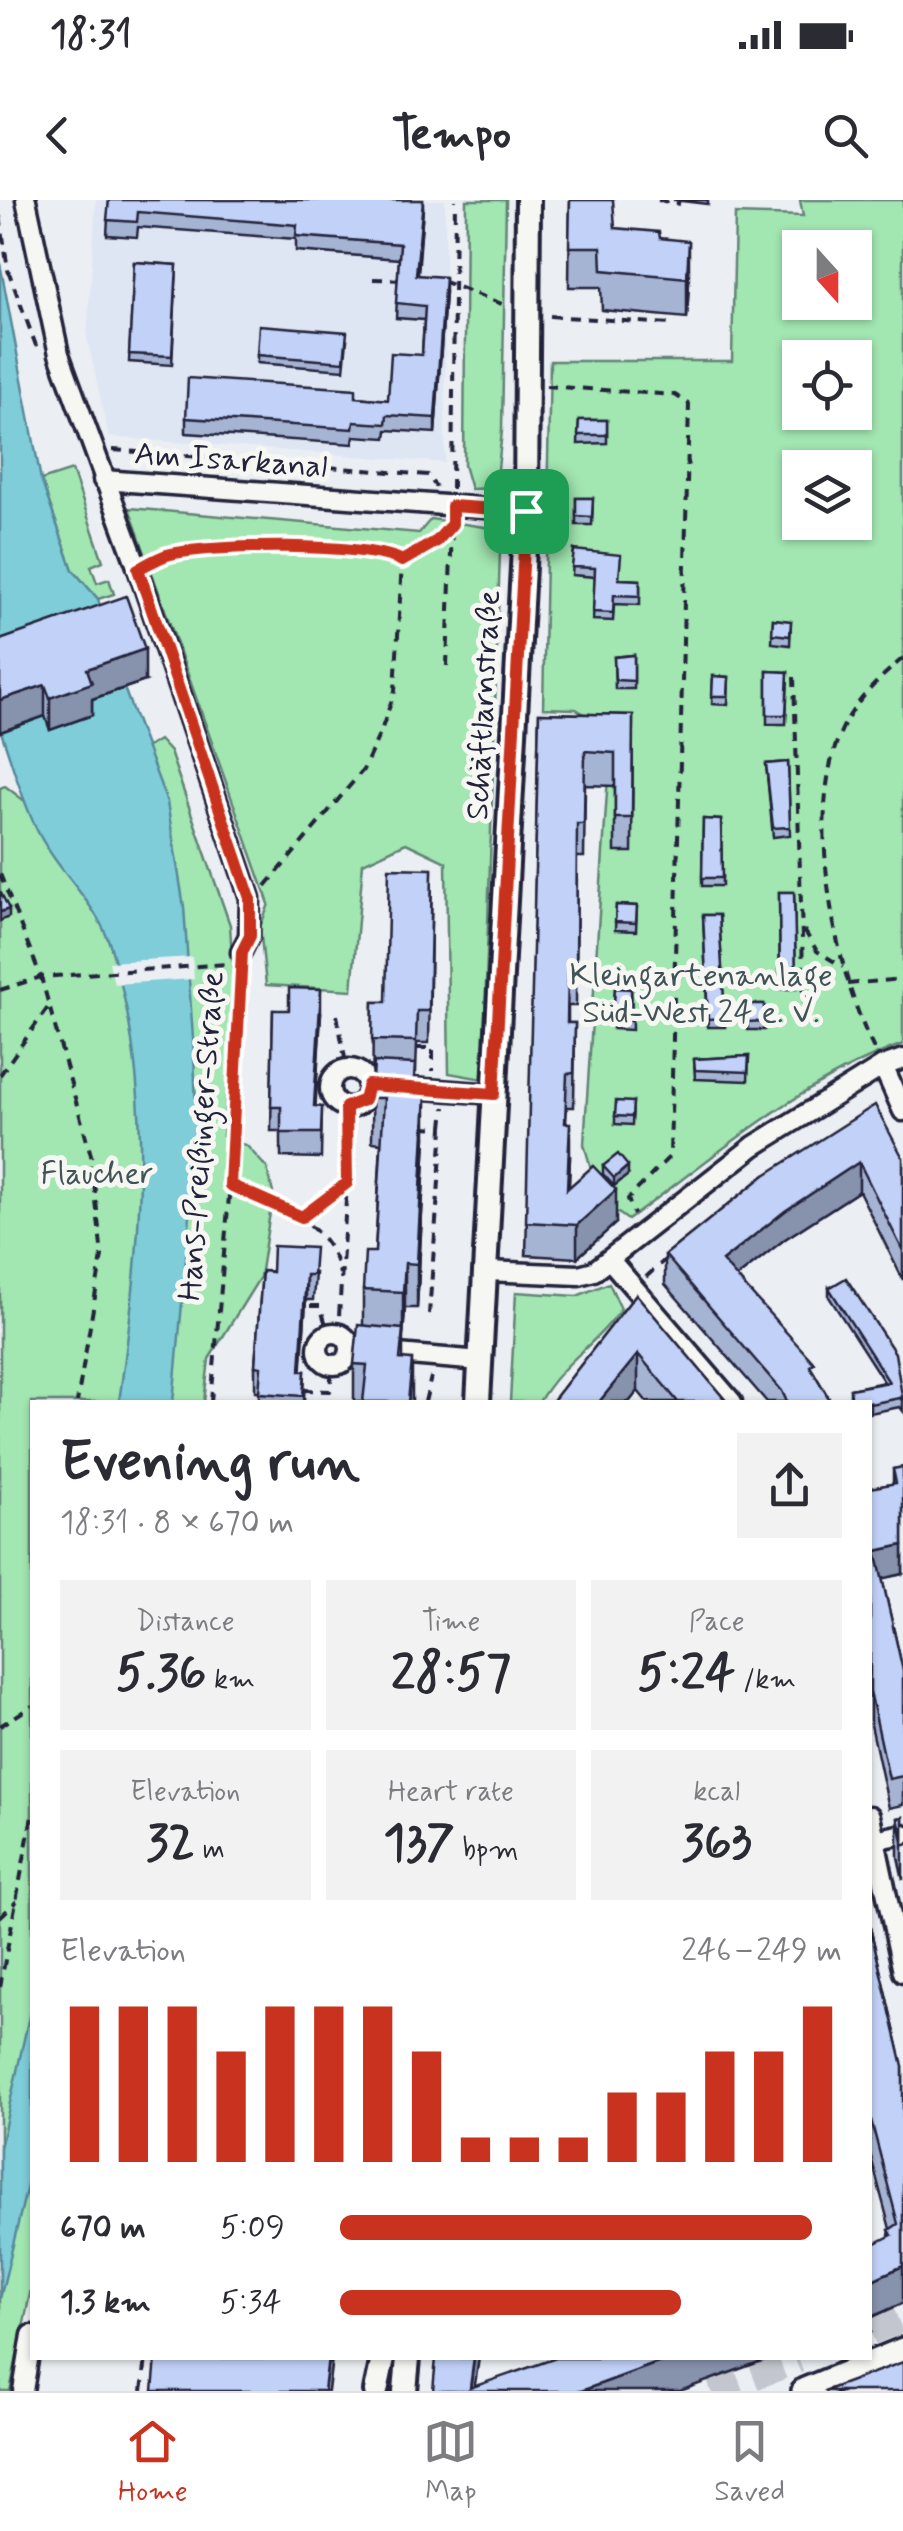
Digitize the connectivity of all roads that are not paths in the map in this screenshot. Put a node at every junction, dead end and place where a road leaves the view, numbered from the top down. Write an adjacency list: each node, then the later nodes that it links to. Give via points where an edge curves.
1 (26, 200): 3 (street, Am Isarkanal, via 60,354)
2 (528, 200): 4 (street, Schäftlarnstraße)
3 (103, 480): 4 (street, Am Isarkanal, via 452,515); 5 (street, Hans-Preißinger-Straße, via 250,898 250,936)
4 (526, 511): 9 (street, Schäftlarnstraße)
5 (242, 952)
6 (903, 1059): 7 (street)
7 (883, 1066): 10 (street); 11 (street, via 754,1146)
8 (368, 1085): 8 (street, via 358,1071 347,1069 336,1074 332,1099 346,1107 364,1100); 9 (street)
9 (494, 1094): 12 (street, Schäftlarnstraße)
10 (903, 1110)
11 (610, 1260): 12 (street, via 579,1275); 16 (street)
12 (487, 1271): 14 (street, Schäftlarnstraße)
13 (350, 1350): 13 (street, via 347,1339 333,1333 320,1340 318,1352 332,1365); 14 (street)
14 (481, 1361): 15 (street, Schäftlarnstraße)
15 (478, 1400)
16 (730, 1400)
17 (903, 1834): 18 (street)
18 (873, 1840): 19 (street)
19 (903, 1972)
20 (30, 2347): 24 (street)
21 (903, 2351): 27 (main road)
22 (382, 2360): 25 (street)
23 (408, 2360): 26 (street)
24 (23, 2391)
25 (376, 2391)
26 (405, 2391)
27 (805, 2391)

